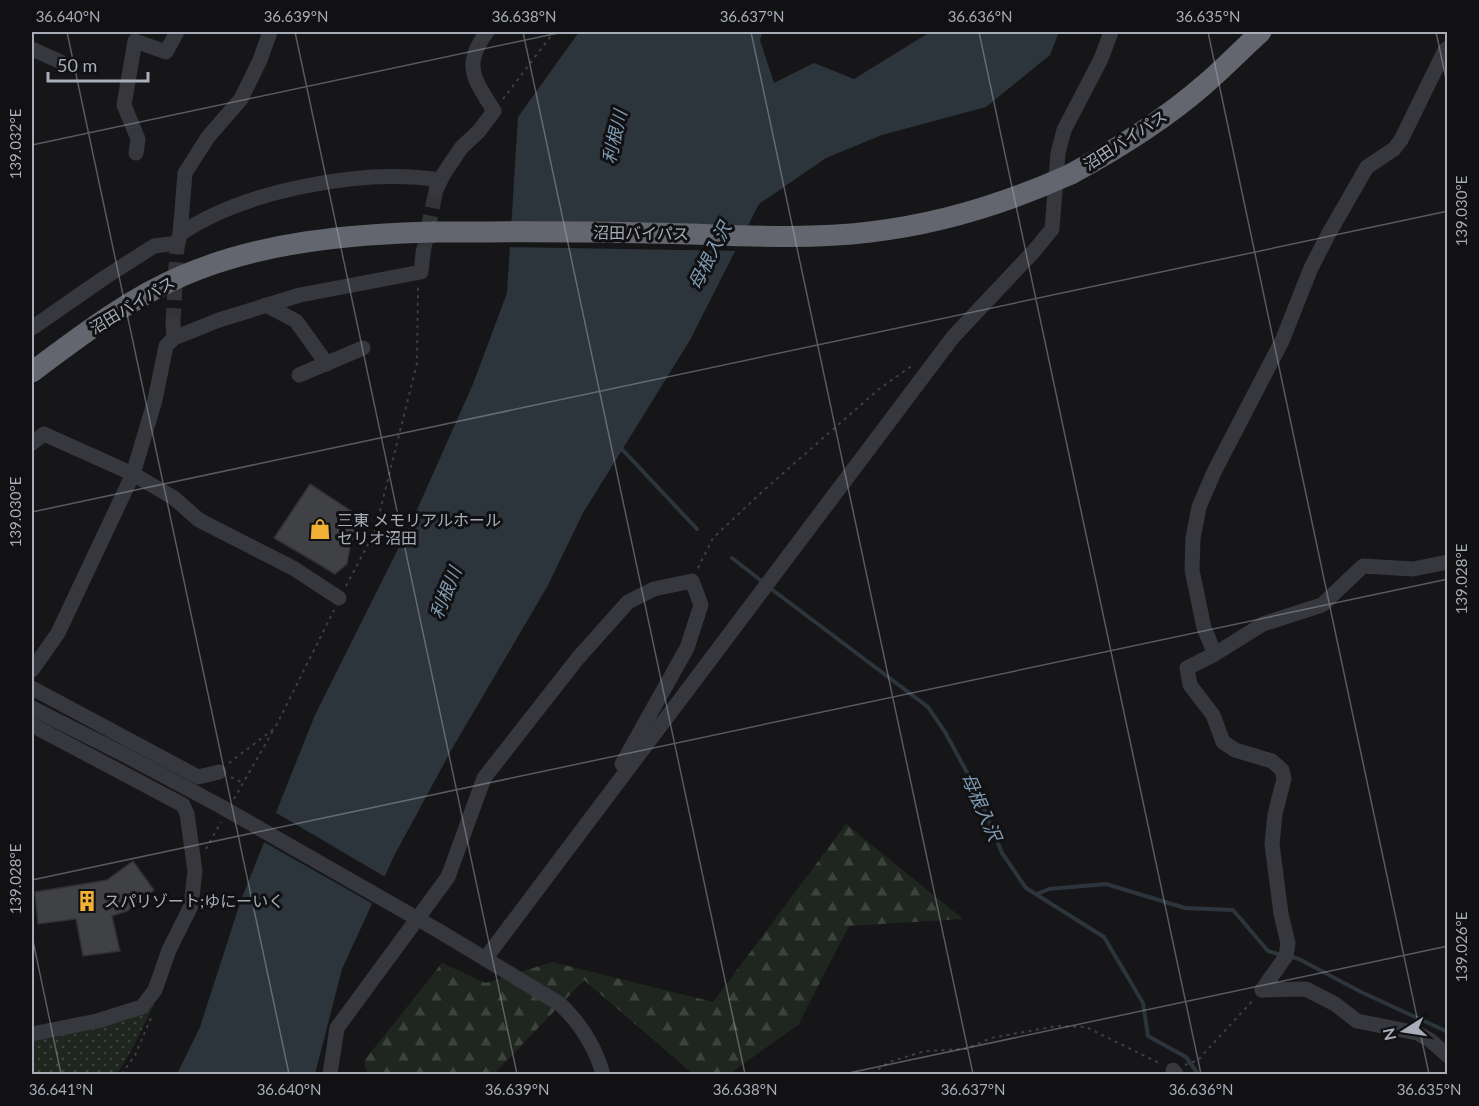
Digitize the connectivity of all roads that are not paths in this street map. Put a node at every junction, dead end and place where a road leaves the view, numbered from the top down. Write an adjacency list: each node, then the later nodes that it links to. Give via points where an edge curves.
1 (177, 32): 9 (street, via 166,52 135,40 124,105 138,139)
2 (270, 32): 10 (street, via 241,99 208,137 185,174)
3 (487, 32): 10 (street, via 471,66 494,111 461,148 438,185 421,177 349,178 295,189 208,218)
4 (1112, 32): 28 (street, via 1064,130 1058,153 1052,229 953,337)
5 (1261, 32): 16 (highway, 沼田バイパス, bridge, via 1204,85 1126,143 1030,193 967,213 868,232 793,236 434,232 311,242 270,249 190,273 129,303)
6 (1448, 48): 22 (street, via 1401,140 1367,166 1329,233 1282,341 1199,507 1192,570 1204,628)
7 (32, 50): 8 (street)
8 (61, 62)
9 (136, 153)
10 (178, 241): 13 (street, via 154,246)
11 (423, 253): 12 (street, via 421,272)
12 (266, 304): 15 (street, via 296,321); 19 (street, via 173,330)
13 (32, 328)
14 (363, 348): 15 (street)
15 (327, 364): 17 (street)
16 (32, 372)
17 (299, 375)
18 (32, 443): 19 (street, via 44,434)
19 (133, 474): 21 (street, via 174,498 199,520 293,568); 23 (street, via 58,633)
20 (1448, 562): 22 (street, via 1413,568 1363,566 1322,604 1263,624)
21 (339, 598)
22 (1215, 654): 31 (street, via 1188,668 1190,685 1213,715 1223,742 1235,750 1272,761 1282,770 1284,779 1272,844 1288,943 1286,956 1262,990 1306,989 1357,1021 1417,1033)
23 (32, 670)
24 (32, 688): 27 (street, via 197,780)
25 (32, 708): 29 (street, bridge, via 222,807)
26 (32, 725): 30 (street, via 183,804 195,872 190,906 155,990 142,1007)
27 (219, 772)
28 (600, 806): 29 (street); 32 (street, via 687,648 701,605 692,581 654,589 628,602 578,658 484,778 445,883 337,1028)
29 (485, 959): 33 (street, via 560,1004 575,1018 588,1037)
30 (32, 1034)
31 (1448, 1056)
32 (330, 1074)
33 (603, 1074)

